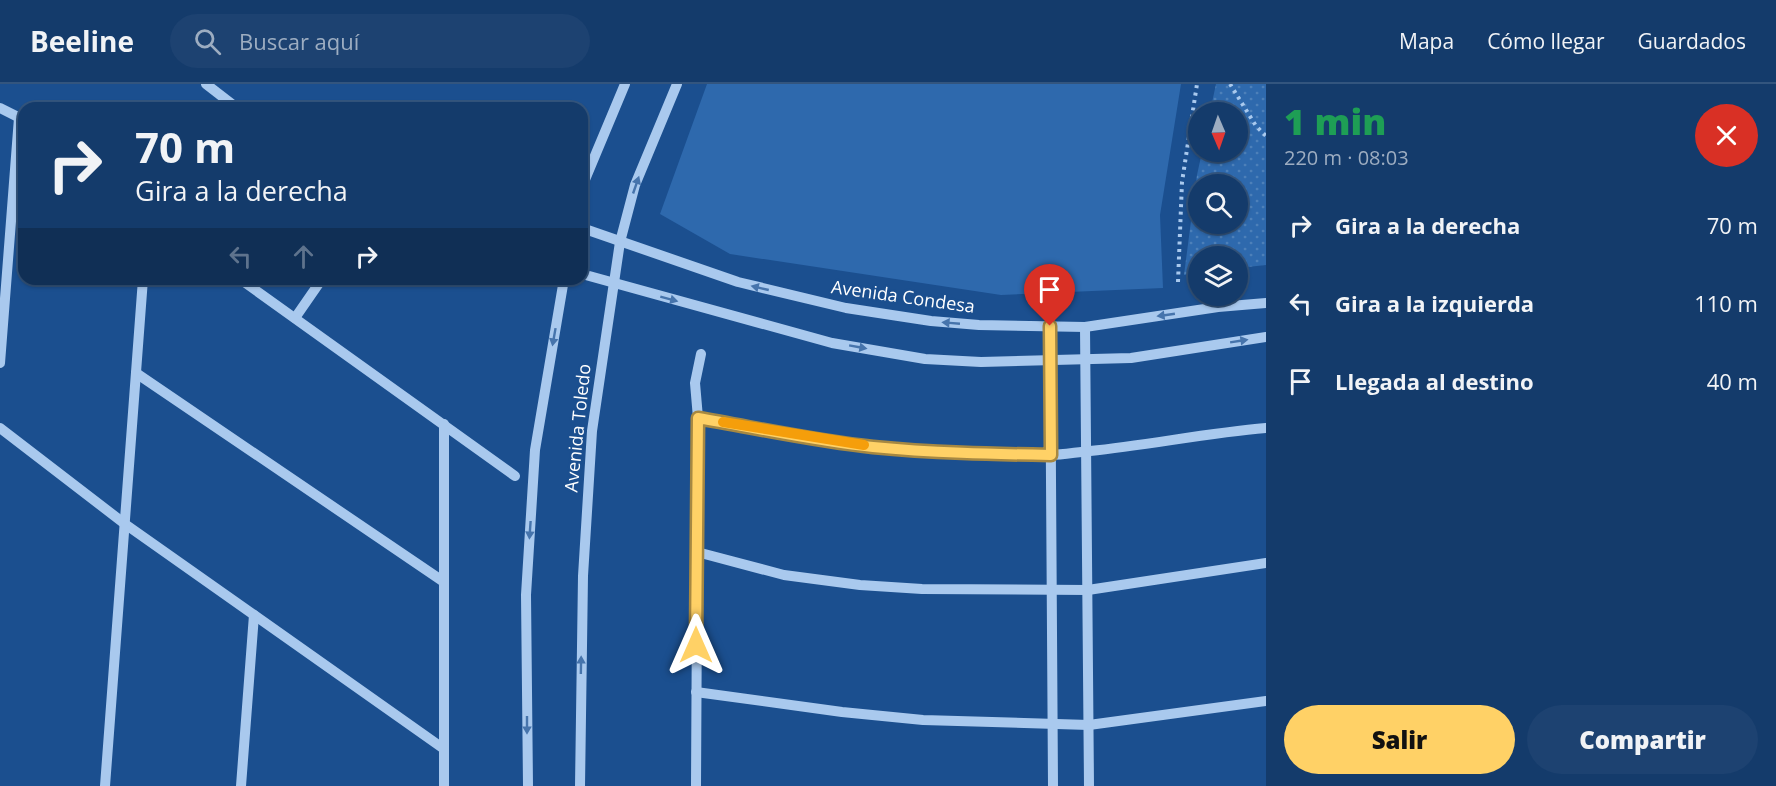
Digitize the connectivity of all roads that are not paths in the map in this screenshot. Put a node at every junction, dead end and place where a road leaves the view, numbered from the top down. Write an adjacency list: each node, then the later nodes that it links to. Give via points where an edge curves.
1 (206, 84): 4 (street)
2 (625, 84): 8 (street)
3 (677, 84): 10 (street, Avenida Toledo, one-way to 3, via 635,185)
4 (229, 102)
5 (0, 108): 6 (street)
6 (18, 117)
7 (18, 163): 25 (street)
8 (588, 172)
9 (588, 230): 10 (street, Avenida Condesa)
10 (620, 242): 12 (street, Avenida Toledo); 19 (street, Avenida Condesa, one-way to 10, via 931,321 846,308 738,282)
11 (588, 276): 12 (street)
12 (612, 284): 24 (street, one-way to 24, via 844,345 925,359); 50 (street, Avenida Toledo, one-way to 12, via 583,576 591,442)
13 (143, 285): 26 (street)
14 (248, 285): 18 (street)
15 (318, 285): 18 (street)
16 (563, 285): 49 (street, Avenida Toledo, one-way to 49, via 535,450 526,595)
17 (1266, 303): 20 (street, Avenida Condesa, one-way to 20)
18 (295, 318): 28 (street)
19 (1050, 326): 20 (street, Avenida Condesa); 24 (street)
20 (1085, 327): 23 (street)
21 (1266, 337): 23 (street, one-way to 21, via 1131,358)
22 (701, 354): 27 (street, via 695,383)
23 (1085, 360): 24 (street); 31 (street)
24 (1050, 361): 32 (street)
25 (0, 363)
26 (136, 373): 34 (street); 37 (street)
27 (698, 418): 32 (street, via 872,447); 35 (street)
28 (444, 424): 33 (street); 37 (street)
29 (0, 428): 34 (street)
30 (1266, 428): 31 (street)
31 (1087, 451): 32 (street); 39 (street)
32 (1051, 455): 38 (street)
33 (515, 476)
34 (125, 524): 40 (street); 46 (street)
35 (697, 552): 38 (street, via 784,575 860,585); 41 (street)
36 (1266, 563): 39 (street)
37 (444, 582): 45 (street)
38 (1052, 590): 39 (street); 43 (street)
39 (1088, 590): 44 (street)
40 (254, 615): 45 (street); 47 (street)
41 (696, 692): 43 (street, via 923,720); 51 (street)
42 (1266, 701): 44 (street)
43 (1053, 724): 44 (street); 52 (street)
44 (1089, 725): 53 (street)
45 (444, 749): 48 (street)
46 (105, 786)
47 (241, 786)
48 (444, 786)
49 (528, 786)
50 (580, 786)
51 (696, 786)
52 (1053, 786)
53 (1089, 786)

